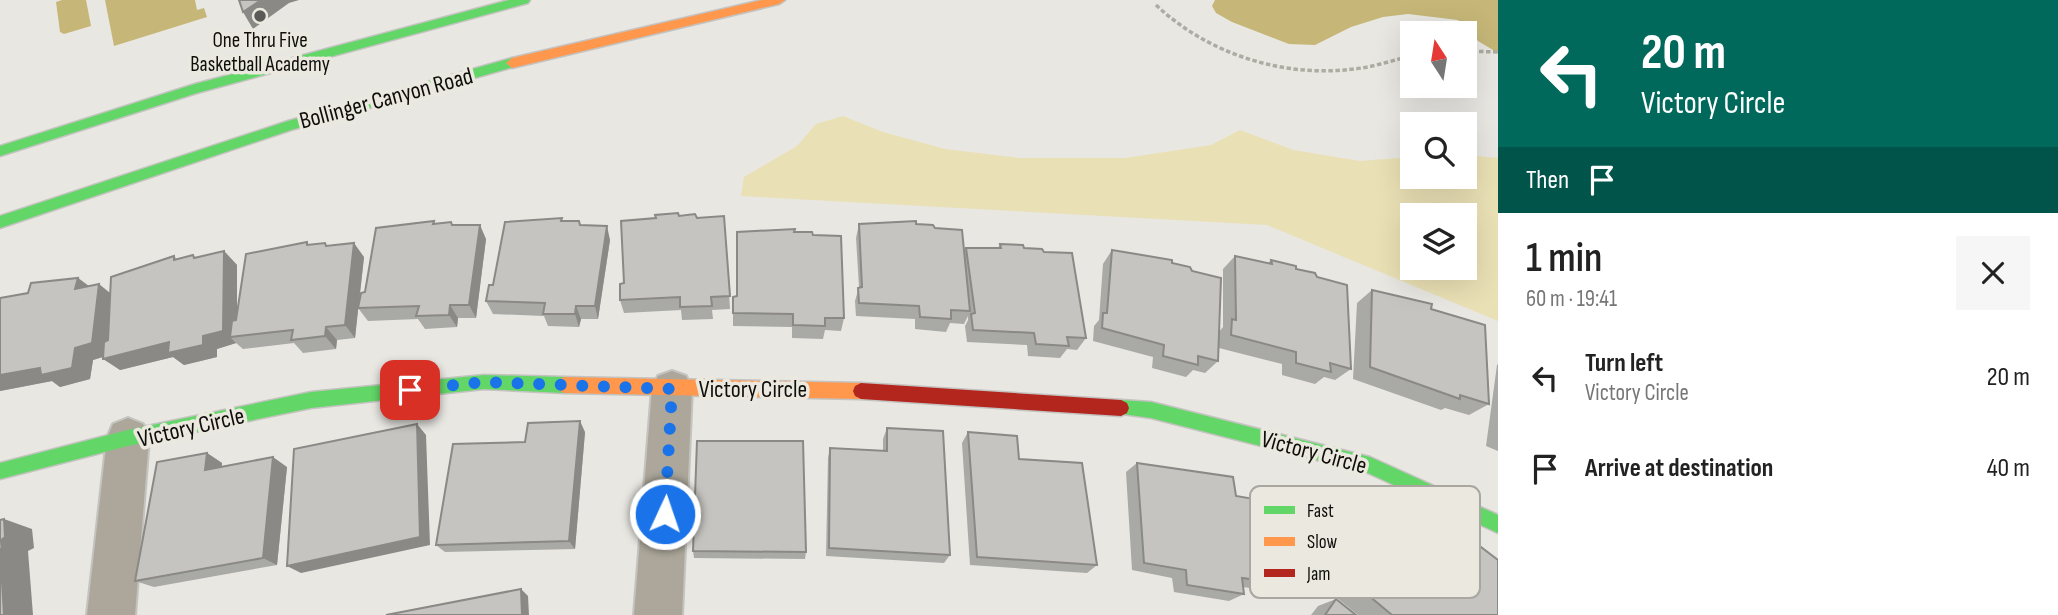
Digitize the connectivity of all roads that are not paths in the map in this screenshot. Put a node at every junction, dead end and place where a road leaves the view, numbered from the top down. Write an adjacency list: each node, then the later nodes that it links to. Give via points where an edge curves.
1 (524, 0): 3 (main road, via 295,59)
2 (779, 0): 4 (main road, Bollinger Canyon Road, via 561,51 306,119)
3 (0, 151)
4 (0, 222)
5 (672, 389): 6 (main road, Victory Circle, via 484,382 311,400); 8 (main road, Victory Circle, via 839,390 1151,410 1370,465); 12 (street)
6 (128, 438): 7 (main road); 11 (street, Victory Circle)
7 (0, 471)
8 (1416, 486)
9 (1480, 516): 10 (main road, Victory Circle)
10 (1498, 524)
11 (111, 615)
12 (659, 615)

